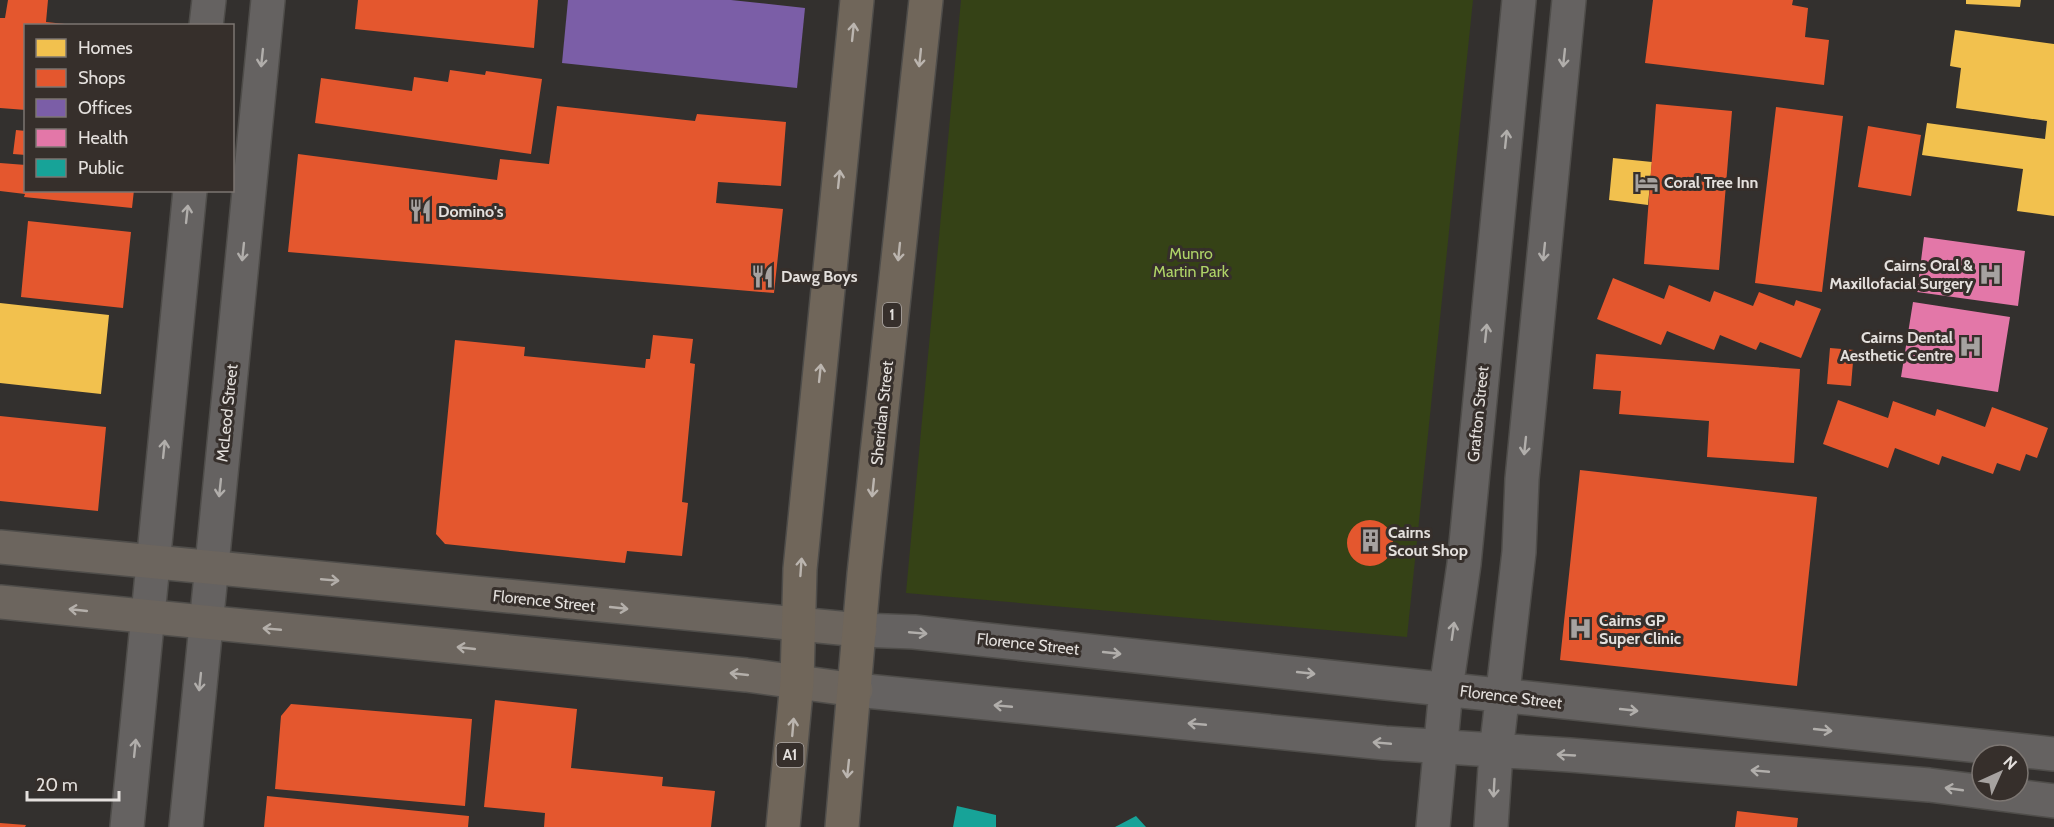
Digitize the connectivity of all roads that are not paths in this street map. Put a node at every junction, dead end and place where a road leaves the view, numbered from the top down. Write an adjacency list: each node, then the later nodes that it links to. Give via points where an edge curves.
1 (209, 0): 7 (street)
2 (268, 0): 13 (street, McLeod Street, one-way to 13)
3 (857, 0): 17 (highway, one-way to 3, via 800,568)
4 (926, 0): 18 (highway, Sheridan Street / 1, one-way to 18)
5 (1519, 0): 11 (street, Grafton Street, one-way to 5)
6 (1569, 0): 12 (street, one-way to 12)
7 (206, 24)
8 (190, 192): 10 (street, one-way to 8)
9 (0, 547): 10 (main road, Florence Street)
10 (153, 563): 13 (main road, Florence Street); 15 (street)
11 (1464, 564): 12 (street, via 1480,576 1492,577 1501,577); 20 (street, Grafton Street, one-way to 11)
12 (1517, 566): 22 (street)
13 (212, 569): 16 (street, McLeod Street); 17 (main road, Florence Street, one-way to 17)
14 (0, 602): 15 (main road, one-way to 14)
15 (147, 618): 16 (main road); 27 (street, one-way to 15)
16 (207, 623): 19 (main road, one-way to 16); 28 (street, McLeod Street, one-way to 28)
17 (798, 626): 18 (main road, Florence Street); 19 (highway)
18 (860, 630): 20 (street, Florence Street, one-way to 20); 21 (highway, Sheridan Street / 1)
19 (796, 682): 21 (main road); 29 (highway, A1, one-way to 19)
20 (1446, 689): 22 (street, Florence Street); 23 (street, Grafton Street)
21 (856, 690): 23 (street, one-way to 21); 30 (highway, Sheridan Street, one-way to 30)
22 (1503, 697): 24 (street); 25 (street, Florence Street, one-way to 25)
23 (1440, 748): 24 (street); 31 (street, Grafton Street)
24 (1496, 752): 26 (street, one-way to 24, via 1929,785); 32 (street, one-way to 32)
25 (2054, 754)
26 (2054, 801)
27 (127, 827)
28 (186, 827)
29 (783, 827)
30 (842, 827)
31 (1433, 827)
32 (1491, 827)

